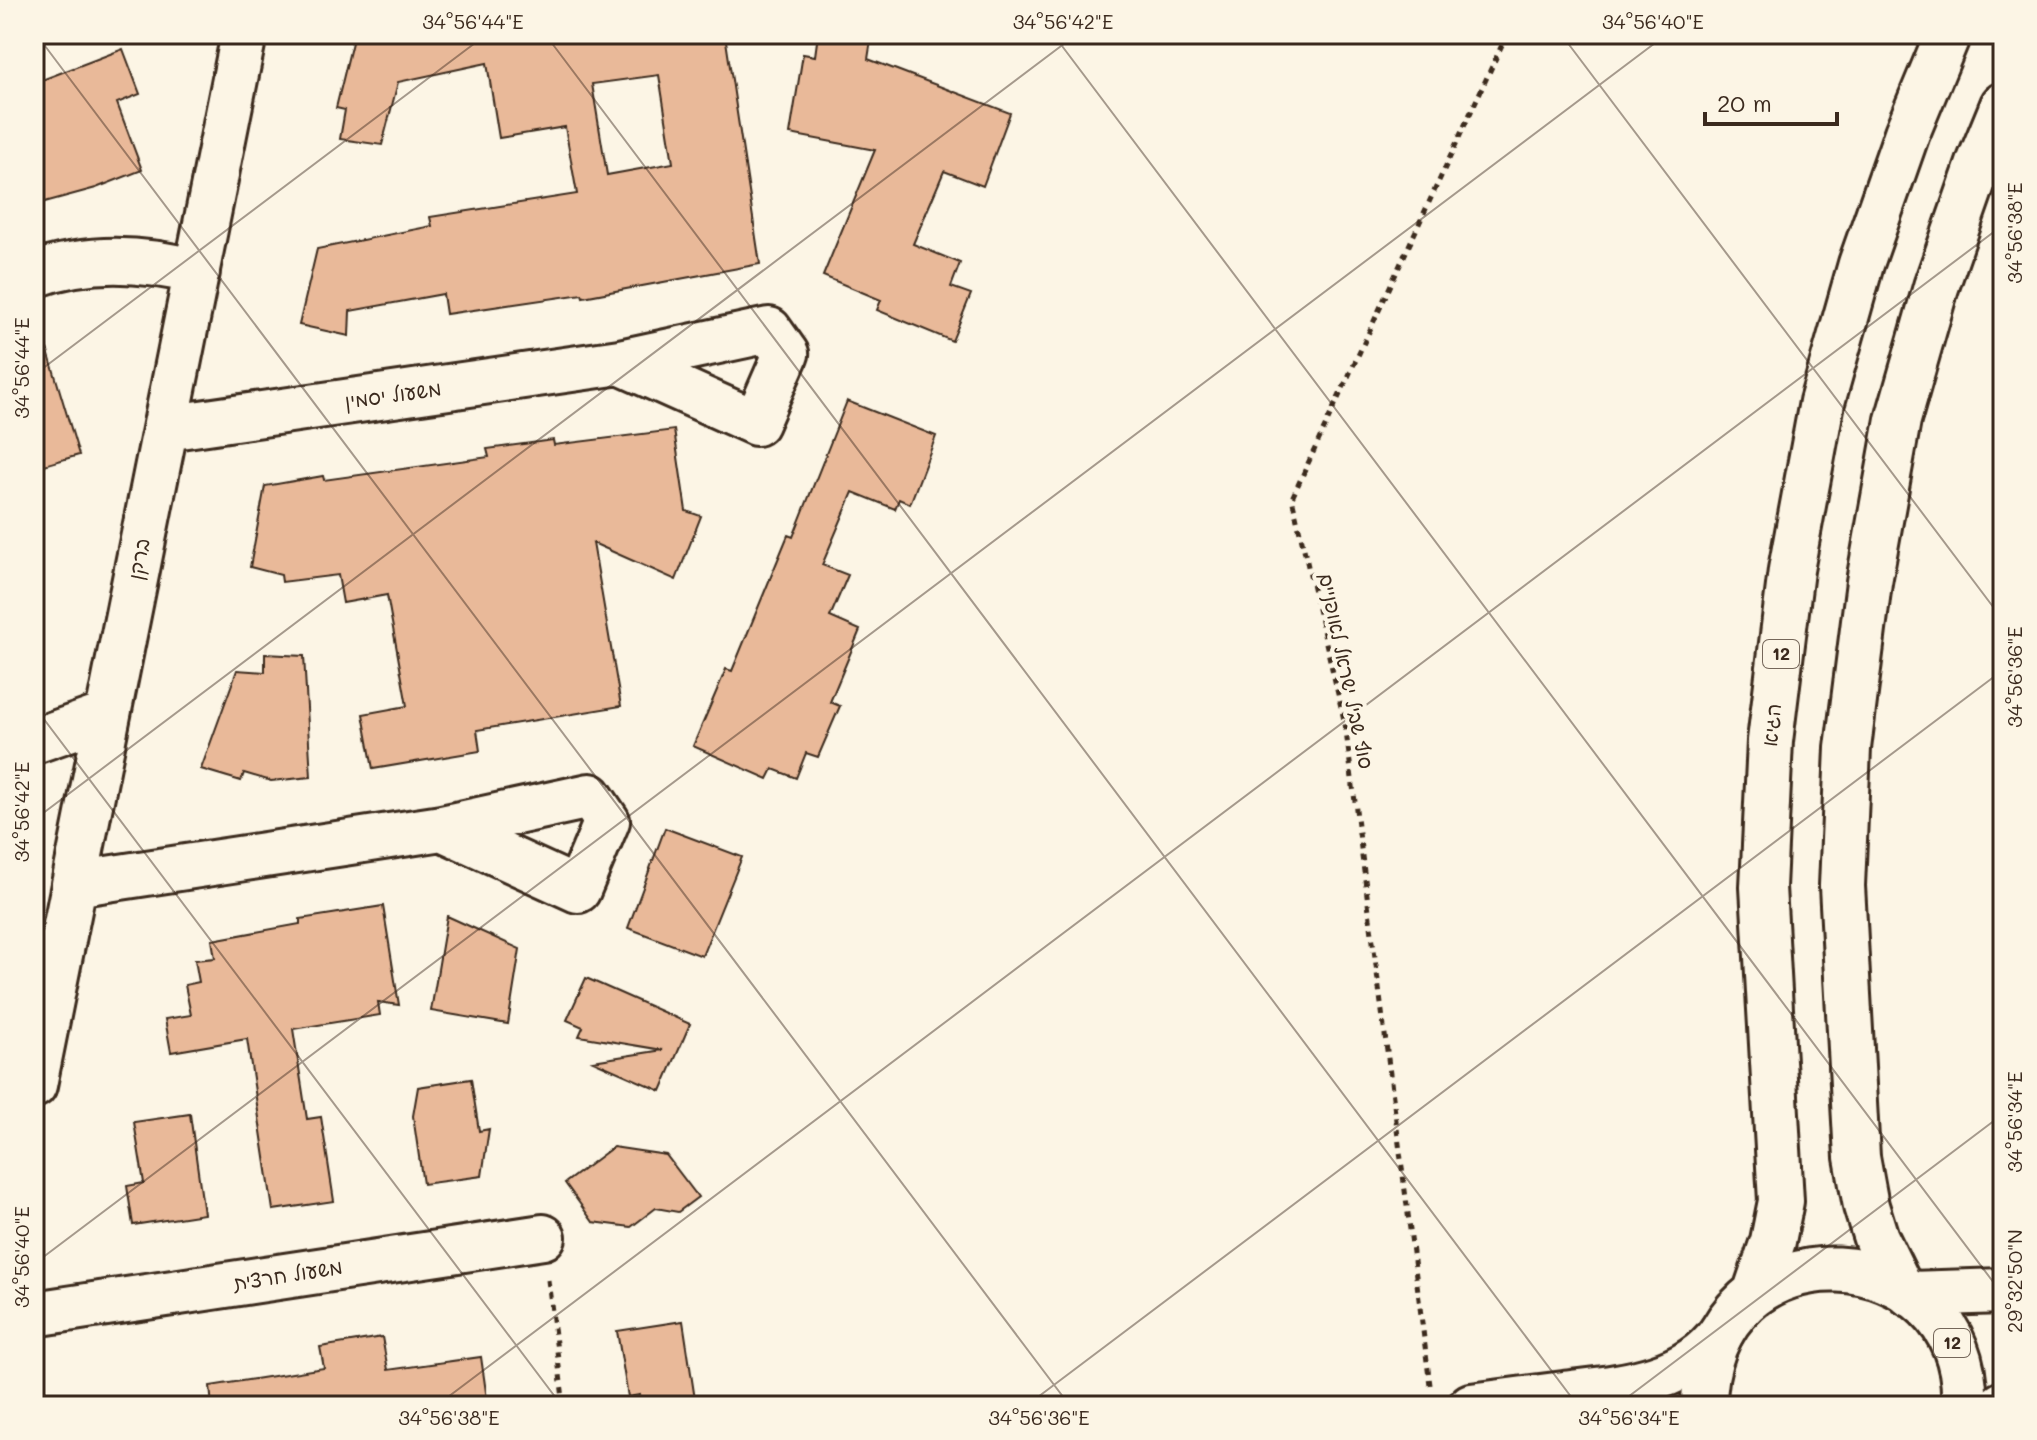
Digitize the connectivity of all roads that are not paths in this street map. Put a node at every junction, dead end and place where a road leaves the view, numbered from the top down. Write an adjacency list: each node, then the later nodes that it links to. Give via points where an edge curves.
1 (244, 34): 4 (main road, ברקן)
2 (1948, 34): 16 (main road, הגיא / 12, via 1861,264 1822,402 1791,570 1770,741 1763,887 1781,1201)
3 (2003, 105): 14 (main road, 12, via 1936,287 1898,420 1869,582 1848,748 1842,886 1857,1157 1876,1238)
4 (197, 272): 5 (main road, via 164,263 109,260); 7 (main road, ברקן)
5 (34, 275)
6 (620, 362): 7 (main road, משעול יסמין)
7 (166, 428): 8 (main road, ברקן)
8 (108, 715): 9 (main road); 11 (main road, ברקן)
9 (34, 741)
10 (442, 828): 11 (main road)
11 (74, 884): 12 (main road, ברקן)
12 (34, 1085)
13 (543, 1237): 17 (main road, משעול חרצית)
14 (1904, 1290): 15 (main road); 16 (main road, 12, via 1877,1275 1826,1268 1778,1280); 21 (main road, 12, via 1938,1320 1952,1343 1961,1367)
15 (2003, 1291)
16 (1755, 1294): 18 (main road, 12)
17 (34, 1314)
18 (1721, 1333): 19 (main road, via 1700,1356 1663,1376); 20 (main road, 12, via 1708,1367)
19 (1471, 1406)
20 (1704, 1406)
21 (1964, 1406)

